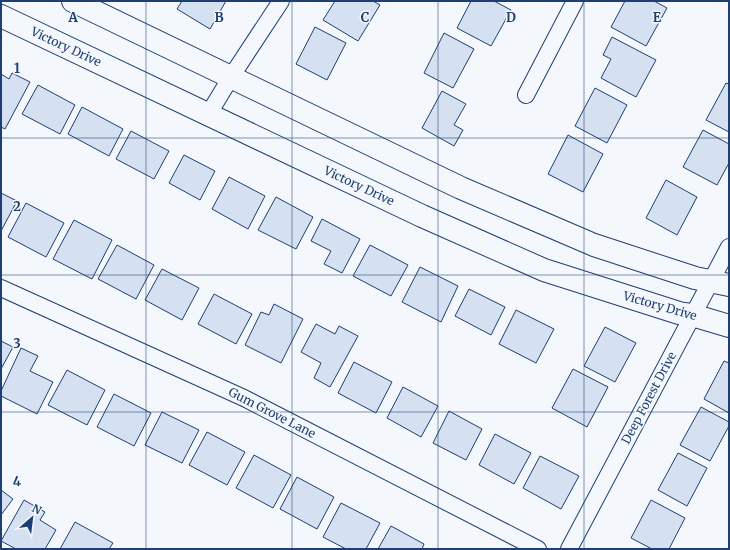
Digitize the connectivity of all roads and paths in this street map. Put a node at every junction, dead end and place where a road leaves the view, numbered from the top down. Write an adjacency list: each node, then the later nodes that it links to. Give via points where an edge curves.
1 (73, 1): 5 (main road)
2 (281, 1): 5 (street)
3 (575, 1): 6 (street)
4 (1, 16): 7 (main road, Victory Drive)
5 (231, 77): 7 (street); 9 (main road, via 461,188 594,245 695,278)
6 (526, 96)
7 (208, 115): 11 (main road, Victory Drive, via 422,216 544,270)
8 (729, 247): 9 (street, Deep Forest Drive)
9 (720, 283): 11 (street, Deep Forest Drive)
10 (1, 288): 13 (street, Gum Grove Lane, via 244,398)
11 (692, 315): 12 (main road, Victory Drive); 14 (street, Deep Forest Drive)
12 (729, 326)
13 (538, 549)
14 (569, 549)

